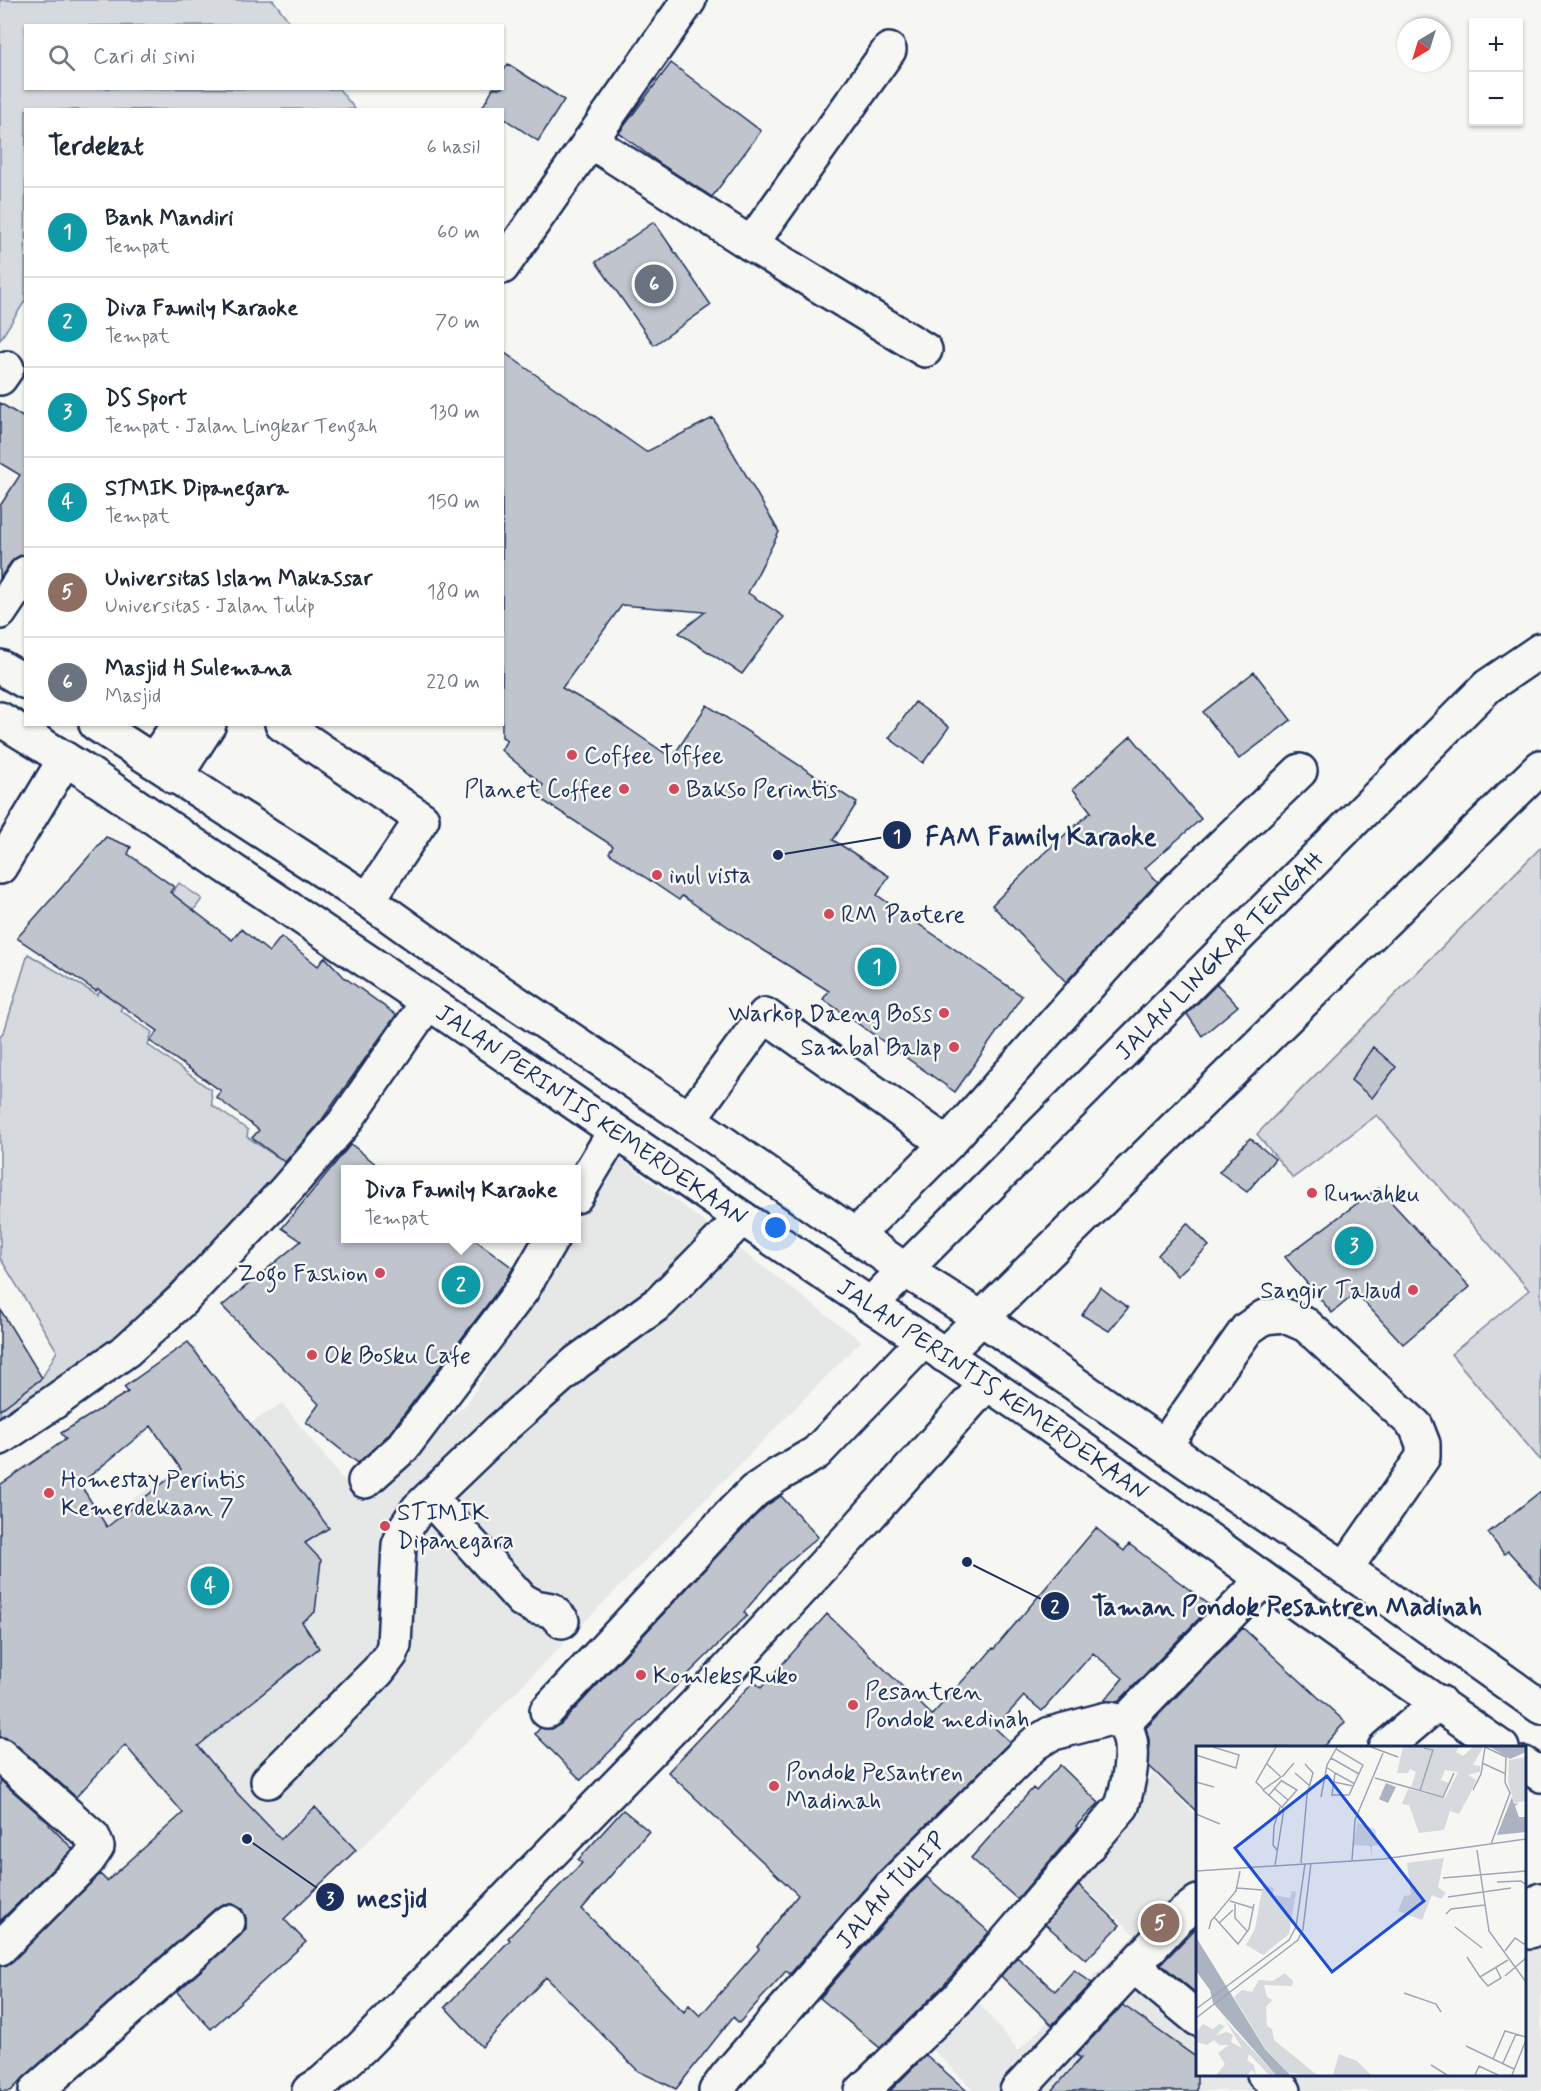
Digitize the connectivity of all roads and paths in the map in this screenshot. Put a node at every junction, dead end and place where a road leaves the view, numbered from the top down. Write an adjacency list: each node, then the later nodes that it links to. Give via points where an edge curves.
1 (689, 0): 3 (main road)
2 (889, 51): 4 (main road)
3 (590, 141): 4 (main road); 5 (main road)
4 (751, 244): 6 (main road)
5 (504, 264)
6 (925, 350)
7 (24, 576): 8 (main road)
8 (0, 612)
9 (1541, 650): 31 (main road, JALAN LINGKAR TENGAH, via 1488,686)
10 (0, 667): 11 (main road)
11 (24, 681)
12 (0, 719): 17 (main road, JALAN PERINTIS KEMERDEKAAN)
13 (99, 726): 19 (main road, JALAN PERINTIS KEMERDEKAAN)
14 (178, 726): 19 (main road)
15 (208, 726): 19 (main road)
16 (285, 726): 22 (main road, via 422,819)
17 (65, 759): 21 (main road); 23 (main road, JALAN PERINTIS KEMERDEKAAN)
18 (1541, 767): 33 (main road)
19 (164, 769): 22 (main road, JALAN PERINTIS KEMERDEKAAN)
20 (1300, 771): 26 (main road, via 1134,934)
21 (0, 867)
22 (368, 900): 24 (main road, JALAN PERINTIS KEMERDEKAAN)
23 (428, 1002): 25 (main road, JALAN PERINTIS KEMERDEKAAN); 36 (main road, via 344,1123 181,1301 128,1350)
24 (689, 1119): 26 (main road, via 765,1015); 29 (main road, JALAN PERINTIS KEMERDEKAAN)
25 (615, 1131): 27 (main road); 28 (main road, JALAN PERINTIS KEMERDEKAAN)
26 (947, 1144): 29 (main road)
27 (581, 1188)
28 (742, 1218): 32 (main road, JALAN PERINTIS KEMERDEKAAN); 39 (main road, via 660,1302 577,1362)
29 (855, 1236): 31 (main road, JALAN PERINTIS KEMERDEKAAN)
30 (550, 1243): 38 (main road, via 522,1290 410,1438)
31 (905, 1270): 32 (main road, JALAN LINGKAR TENGAH); 33 (main road, JALAN PERINTIS KEMERDEKAAN)
32 (870, 1305): 34 (main road, JALAN PERINTIS KEMERDEKAAN)
33 (981, 1318): 34 (main road); 37 (main road, JALAN PERINTIS KEMERDEKAAN)
34 (933, 1348): 35 (main road, JALAN PERINTIS KEMERDEKAAN); 45 (main road, via 816,1453 747,1498)
35 (987, 1383): 41 (main road, JALAN PERINTIS KEMERDEKAAN); 62 (main road, via 694,1706 362,2047)
36 (0, 1438)
37 (1165, 1445): 40 (main road, JALAN PERINTIS KEMERDEKAAN); 40 (main road, via 1247,1329 1264,1317 1283,1316 1306,1325 1416,1426 1423,1444 1423,1457)
38 (365, 1481)
39 (430, 1498): 42 (main road, via 522,1600 551,1610); 52 (main road, via 406,1527 399,1545 391,1654)
40 (1346, 1569): 44 (main road, JALAN PERINTIS KEMERDEKAAN)
41 (1263, 1580): 43 (main road, JALAN PERINTIS KEMERDEKAAN); 46 (main road)
42 (562, 1621)
43 (1439, 1702): 47 (main road); 48 (main road, JALAN PERINTIS KEMERDEKAAN)
44 (1541, 1707)
45 (547, 1711)
46 (1123, 1724): 63 (main road, JALAN TULIP, via 1107,1719 1050,1734 1034,1744 861,1918); 64 (main road, via 1131,1748 1129,1782 1122,1806 957,1999)
47 (1386, 1746)
48 (1499, 1746)
49 (0, 1755): 57 (main road, via 93,1837 97,1848)
50 (1526, 1765): 51 (main road)
51 (1541, 1775)
52 (268, 1781)
53 (1541, 1900): 56 (main road)
54 (1196, 1903): 58 (main road)
55 (228, 1922): 61 (main road)
56 (1532, 1933)
57 (0, 1948)
58 (1134, 1966): 59 (main road); 65 (main road)
59 (1196, 2018)
60 (1266, 2076): 66 (main road)
61 (36, 2091)
62 (309, 2091)
63 (716, 2091)
64 (862, 2091)
65 (1017, 2091)
66 (1284, 2091)

